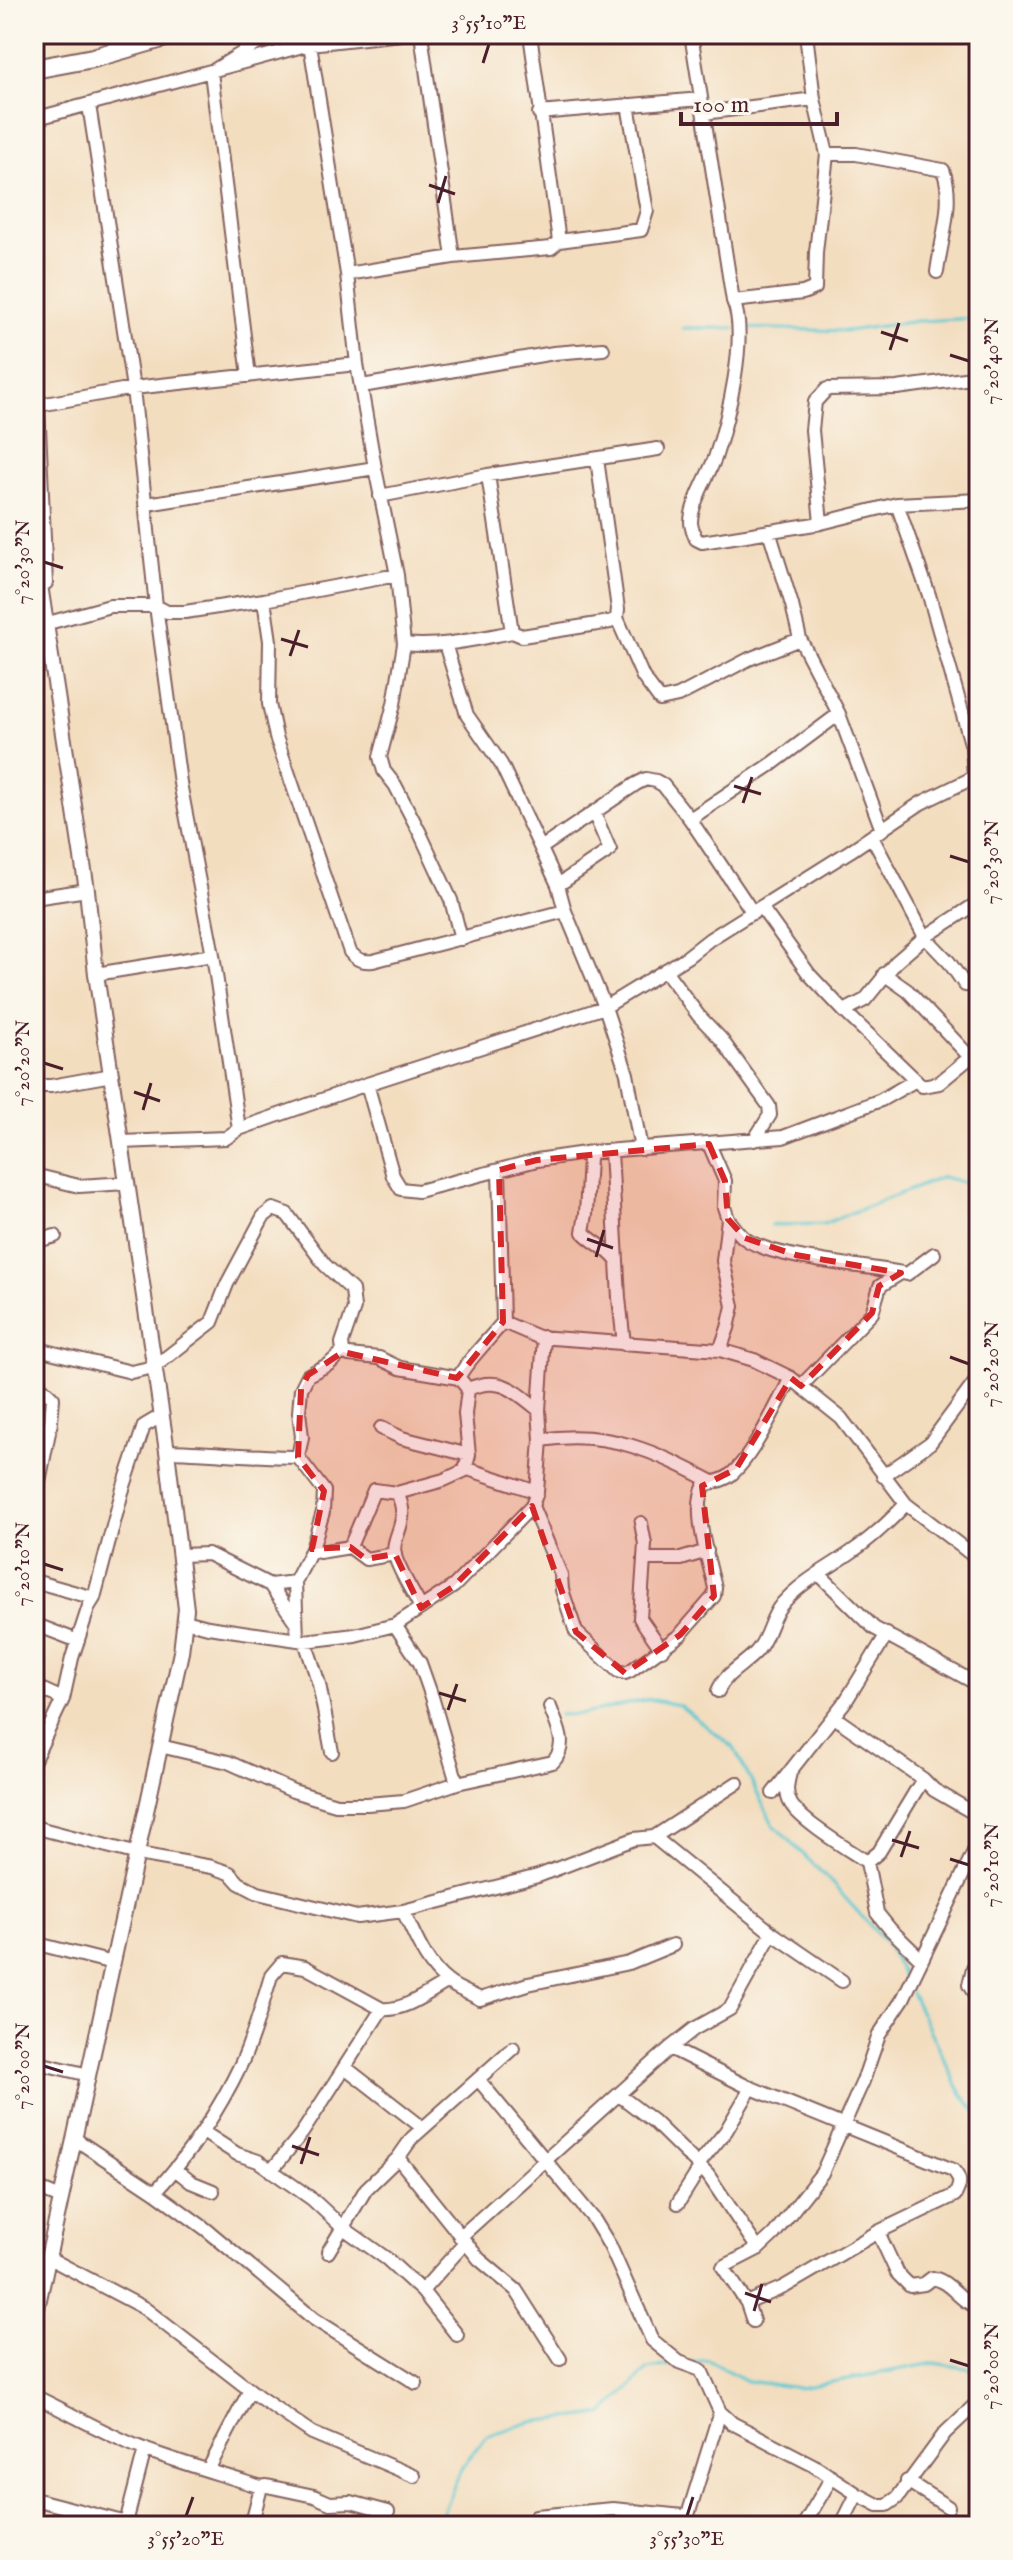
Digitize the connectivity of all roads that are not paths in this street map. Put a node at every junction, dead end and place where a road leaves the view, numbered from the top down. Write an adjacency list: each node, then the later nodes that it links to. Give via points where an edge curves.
1 (176, 34): 9 (highway)
2 (273, 34): 10 (street)
3 (401, 34): 8 (street)
4 (421, 34): 20 (street)
5 (530, 34): 15 (street)
6 (691, 34): 11 (street)
7 (806, 34): 12 (street)
8 (310, 44): 10 (street); 22 (street)
9 (34, 69)
10 (211, 72): 13 (street); 26 (street)
11 (701, 99): 14 (street); 16 (street)
12 (814, 99): 16 (street); 18 (street)
13 (89, 105): 17 (street); 30 (street)
14 (628, 105): 15 (street); 19 (street, via 647,211 641,230)
15 (539, 113): 19 (street)
16 (704, 113): 23 (street)
17 (34, 119)
18 (827, 154): 21 (street, via 943,170 947,207); 23 (street, via 815,288)
19 (559, 241): 20 (street, via 551,248)
20 (453, 257): 22 (street)
21 (937, 272)
22 (347, 274): 25 (street)
23 (736, 306): 41 (street, via 739,341 725,424 692,514 692,529 702,542)
24 (603, 349): 29 (street)
25 (357, 364): 26 (street); 29 (street)
26 (249, 376): 30 (street)
27 (979, 377): 40 (street, via 897,388 827,389 815,402 812,430)
28 (34, 384): 31 (street)
29 (362, 386): 34 (street)
30 (133, 388): 31 (street); 38 (street)
31 (36, 405): 47 (street)
32 (658, 449): 33 (street)
33 (597, 459): 35 (street); 46 (street)
34 (375, 468): 36 (street); 38 (street)
35 (488, 475): 36 (street); 48 (street)
36 (380, 496): 43 (street)
37 (979, 500): 39 (street)
38 (147, 504): 45 (street)
39 (897, 504): 40 (street); 53 (street, via 933,608)
40 (821, 523): 41 (street)
41 (769, 531): 49 (street)
42 (34, 546): 47 (main road)
43 (397, 575): 44 (street); 50 (street)
44 (264, 600): 45 (street, via 185,612); 65 (street, via 270,641 269,704 276,737 350,952 363,962)
45 (156, 606): 47 (street, via 110,606); 66 (street, via 180,783)
46 (617, 618): 48 (street, via 522,636); 49 (street, via 643,677 660,700)
47 (44, 623): 59 (main road)
48 (512, 632): 51 (street)
49 (800, 639): 52 (street)
50 (404, 644): 51 (street); 65 (street, via 380,757 451,900)
51 (445, 644): 57 (street, via 467,715 501,764)
52 (839, 714): 55 (street); 56 (street)
53 (977, 776): 56 (street, via 921,803)
54 (594, 813): 55 (street, via 646,779 663,785); 57 (street); 58 (street, via 610,850)
55 (690, 819): 62 (street)
56 (877, 833): 62 (street); 64 (street)
57 (541, 848): 58 (street)
58 (558, 885): 63 (street)
59 (87, 890): 60 (street); 68 (main road)
60 (34, 898)
61 (979, 902): 64 (street)
62 (757, 910): 67 (street); 72 (street)
63 (565, 911): 65 (street); 71 (street)
64 (925, 937): 69 (street); 70 (street, via 965,985)
65 (461, 939)
66 (213, 955): 68 (street); 78 (street)
67 (665, 970): 71 (street); 79 (street, via 769,1106 770,1115)
68 (96, 974): 74 (main road)
69 (884, 974): 72 (street, via 865,1000); 73 (street)
70 (979, 986)
71 (605, 1007): 76 (street); 82 (street, via 627,1074)
72 (844, 1011): 75 (street)
73 (975, 1054): 75 (street, via 939,1083 922,1086)
74 (112, 1075): 77 (street); 80 (main road)
75 (916, 1080): 79 (street, via 881,1100 783,1137)
76 (367, 1084): 78 (street); 85 (street, via 401,1189 418,1191)
77 (34, 1086)
78 (239, 1129): 80 (street, via 226,1138)
79 (754, 1140): 81 (street)
80 (121, 1142): 87 (main road)
81 (709, 1144): 82 (street); 88 (street, via 725,1181)
82 (641, 1149): 83 (street)
83 (611, 1151): 84 (street); 92 (street)
84 (592, 1152): 85 (street); 92 (street, via 583,1232)
85 (499, 1170): 94 (street)
86 (34, 1175): 87 (street, via 79,1186)
87 (127, 1183): 100 (main road)
88 (728, 1219): 93 (street, via 745,1238 764,1247); 98 (street, via 723,1261 733,1306)
89 (55, 1236): 90 (street)
90 (34, 1242)
91 (934, 1254): 93 (street, via 913,1271)
92 (617, 1261): 96 (street)
93 (901, 1273): 103 (street, via 880,1286 872,1313)
94 (503, 1322): 95 (street); 104 (street, via 462,1368)
95 (544, 1337): 96 (street); 105 (street)
96 (624, 1344): 98 (street)
97 (34, 1348): 100 (street, via 131,1372)
98 (720, 1350): 103 (street)
99 (343, 1352): 100 (street, via 354,1308 352,1290 325,1265 287,1214 273,1209 263,1217 212,1322); 104 (street); 111 (street, via 308,1375 301,1389)
100 (154, 1367): 106 (main road)
101 (979, 1377): 113 (street, via 930,1443)
102 (34, 1380): 119 (street, via 53,1398)
103 (796, 1382): 113 (street, via 841,1418); 114 (street, via 727,1478)
104 (464, 1384): 105 (street, via 512,1389); 110 (street)
105 (539, 1410): 108 (street)
106 (161, 1416): 109 (main road); 134 (street, via 144,1426)
107 (381, 1428): 110 (street)
108 (541, 1440): 114 (street, via 561,1436 621,1441); 115 (street)
109 (167, 1451): 111 (street); 127 (main road)
110 (469, 1455): 112 (street)
111 (298, 1457): 123 (street, via 324,1491)
112 (465, 1470): 115 (street); 116 (street)
113 (883, 1476): 117 (street)
114 (713, 1482): 124 (street, via 705,1485 700,1502)
115 (537, 1492): 118 (street)
116 (397, 1493): 122 (street, via 374,1490); 126 (street, via 403,1520)
117 (906, 1504): 125 (street); 130 (street, via 884,1527)
118 (532, 1506): 135 (street, via 454,1586); 143 (street, via 561,1575 576,1632 625,1673)
119 (34, 1507)
120 (641, 1523): 128 (street)
121 (979, 1538): 125 (street)
122 (350, 1547): 123 (street); 126 (street, via 366,1559)
123 (312, 1549): 132 (street)
124 (707, 1551): 128 (street, via 681,1559); 143 (street, via 714,1596)
125 (967, 1551): 129 (street)
126 (395, 1554): 135 (street)
127 (180, 1555): 133 (street, via 208,1554); 136 (main road)
128 (644, 1559): 143 (street, via 640,1618)
129 (979, 1560)
130 (819, 1574): 140 (street, via 857,1613); 146 (street, via 783,1602 765,1640)
131 (34, 1581): 134 (street)
132 (295, 1582): 133 (street); 138 (street)
133 (270, 1585): 138 (street)
134 (94, 1598): 141 (street)
135 (421, 1608): 139 (street)
136 (185, 1621): 142 (street); 150 (main road)
137 (34, 1624): 141 (street)
138 (297, 1624): 142 (street)
139 (395, 1625): 142 (street); 155 (street, via 420,1663)
140 (887, 1634): 144 (street); 149 (street)
141 (78, 1641): 147 (street)
142 (301, 1641): 151 (street, via 319,1684)
143 (662, 1650)
144 (979, 1685)
145 (34, 1686): 147 (street)
146 (718, 1691)
147 (63, 1699): 152 (street)
148 (550, 1707): 155 (street, via 563,1745 553,1762)
149 (834, 1717): 153 (street); 154 (street)
150 (160, 1746): 155 (street, via 228,1762 336,1804 404,1801); 162 (main road)
151 (332, 1752)
152 (34, 1760)
153 (790, 1773): 157 (street); 163 (street, via 790,1804)
154 (923, 1779): 158 (street); 163 (street, via 879,1852)
155 (457, 1783)
156 (737, 1783): 160 (street)
157 (773, 1793)
158 (979, 1816)
159 (34, 1827): 162 (street)
160 (654, 1837): 164 (street, via 634,1839 538,1876); 165 (street)
161 (979, 1841): 168 (street)
162 (138, 1854): 164 (street, via 212,1867 258,1893 357,1917); 170 (main road)
163 (867, 1862): 168 (street, via 877,1913)
164 (403, 1911): 172 (street, via 425,1956)
165 (772, 1933): 171 (street); 176 (street, via 730,2009)
166 (34, 1943): 170 (street)
167 (673, 1945): 172 (street, via 629,1963 480,1999)
168 (922, 1960): 183 (street, via 879,2035)
169 (979, 1961): 173 (street, via 969,1985)
170 (113, 1963): 179 (main road)
171 (842, 1981)
172 (447, 1982): 174 (street, via 401,2007)
173 (979, 2002)
174 (382, 2009): 178 (street); 185 (street, via 305,1967 282,1963 271,1976 242,2062)
175 (513, 2048): 180 (street)
176 (670, 2048): 181 (street); 182 (street)
177 (34, 2062): 179 (street)
178 (346, 2068): 184 (street); 191 (street)
179 (89, 2075): 186 (main road)
180 (478, 2079): 184 (street); 188 (street)
181 (751, 2088): 183 (street); 189 (street)
182 (619, 2095): 188 (street); 189 (street)
183 (842, 2126): 198 (street, via 953,2170 959,2177 955,2195); 200 (street, via 822,2173)
184 (423, 2128): 187 (street)
185 (203, 2132): 190 (street); 191 (street)
186 (75, 2139): 194 (street); 195 (main road)
187 (398, 2158): 197 (street, via 366,2189); 199 (street)
188 (546, 2160): 199 (street); 214 (street, via 610,2246 652,2340 679,2362 701,2370)
189 (699, 2167): 196 (street); 200 (street)
190 (176, 2170): 193 (street); 194 (street)
191 (271, 2171): 197 (street)
192 (34, 2187): 195 (street)
193 (213, 2191)
194 (155, 2192): 210 (street, via 314,2319)
195 (61, 2198): 202 (main road)
196 (678, 2203)
197 (342, 2227): 201 (street); 203 (street)
198 (878, 2232): 204 (street); 205 (street, via 897,2273 910,2286 941,2280 967,2304)
199 (463, 2240): 203 (street); 209 (street, via 516,2290)
200 (758, 2249): 204 (street, via 723,2267)
201 (328, 2252)
202 (47, 2257): 207 (main road); 211 (street, via 144,2308)
203 (422, 2291): 208 (street)
204 (747, 2303): 206 (street)
205 (979, 2307)
206 (753, 2321)
207 (34, 2322)
208 (457, 2335)
209 (560, 2359)
210 (416, 2383)
211 (250, 2390): 218 (street); 219 (street, via 312,2433)
212 (34, 2396): 217 (street)
213 (979, 2401): 221 (street)
214 (720, 2412): 215 (street); 216 (street)
215 (732, 2423): 216 (street); 220 (street)
216 (713, 2437): 227 (street, via 688,2515)
217 (145, 2449): 218 (street); 228 (street)
218 (208, 2470): 222 (street)
219 (414, 2476)
220 (832, 2477): 223 (street); 231 (street)
221 (907, 2481): 223 (street, via 887,2505); 225 (street)
222 (261, 2487): 226 (street); 229 (street)
223 (857, 2494): 232 (street)
224 (34, 2499): 228 (street)
225 (948, 2507)
226 (388, 2512)
227 (681, 2521): 230 (street, via 613,2509 536,2516)
228 (132, 2525)
229 (251, 2526)
230 (533, 2526)
231 (803, 2526)
232 (841, 2526)

